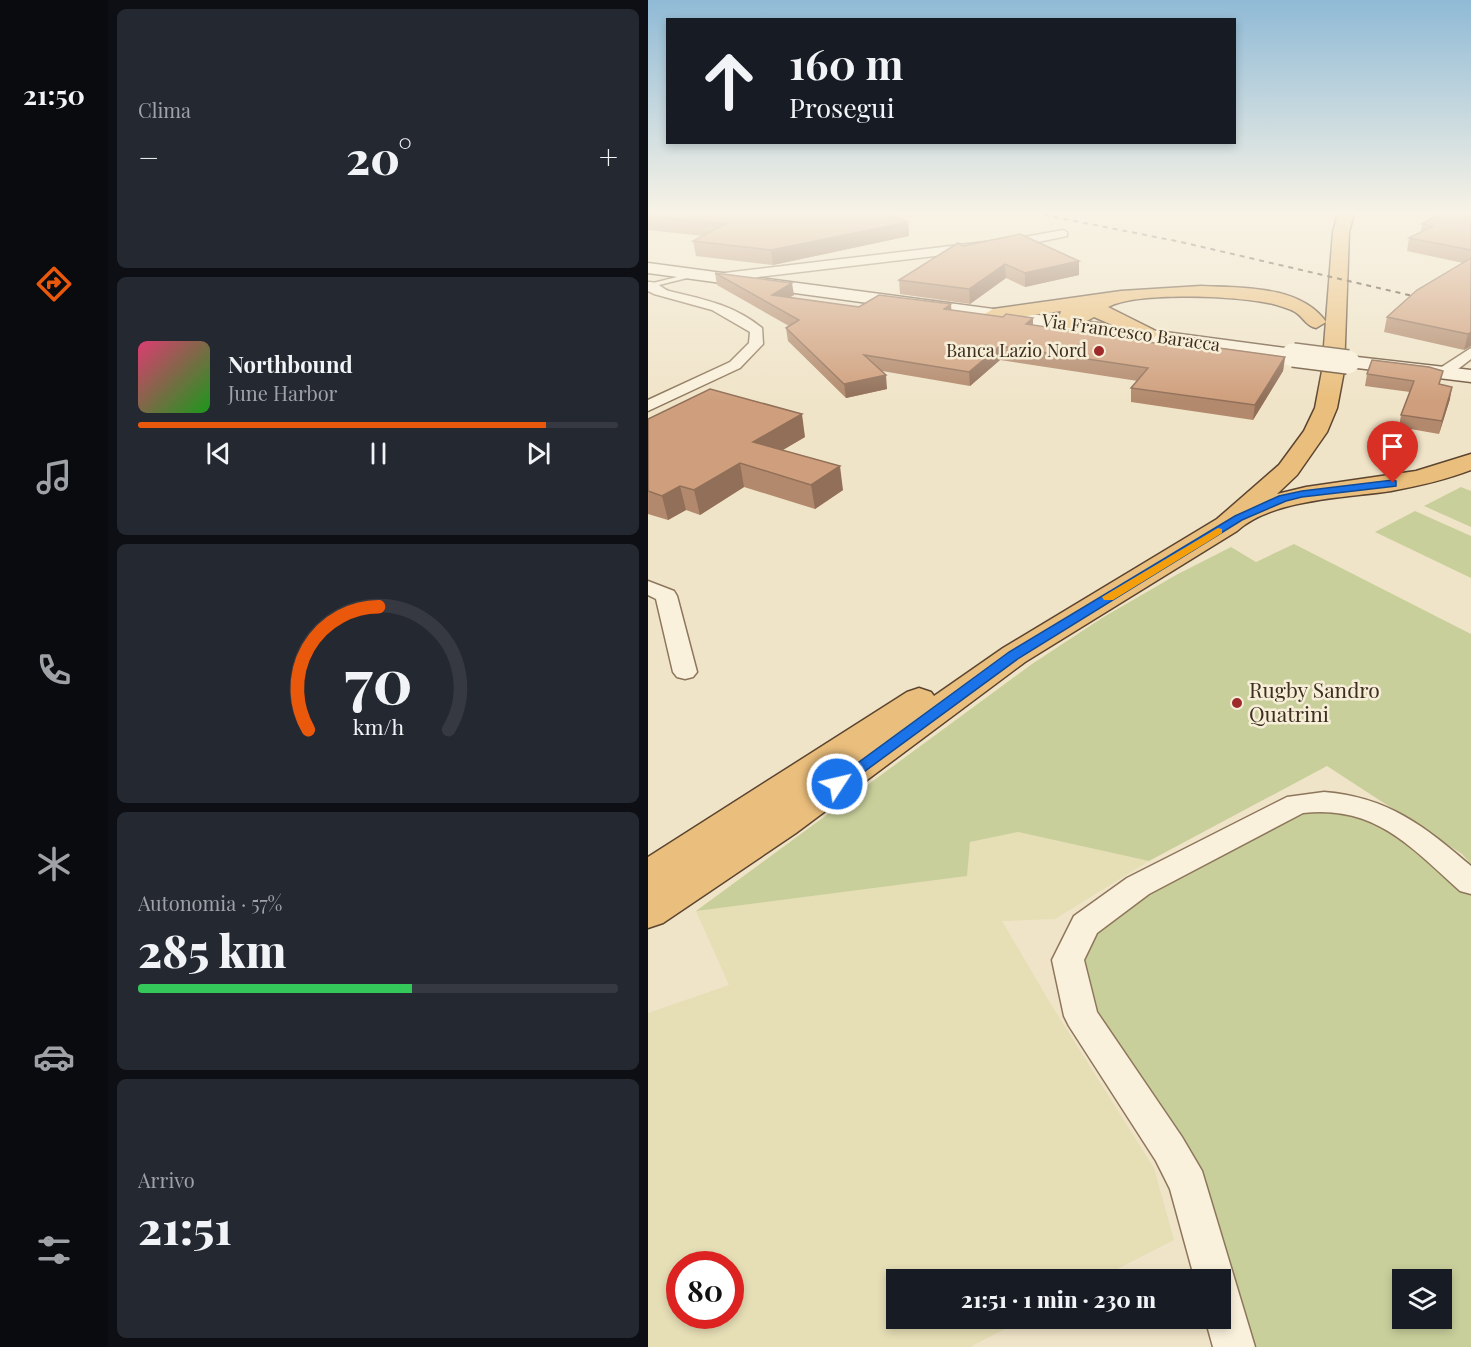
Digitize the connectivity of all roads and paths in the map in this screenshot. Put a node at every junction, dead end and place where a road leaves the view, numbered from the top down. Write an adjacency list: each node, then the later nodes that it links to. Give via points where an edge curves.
1 (651, 276): 17 (street, via 656,290 691,298 747,322 758,331 756,344 735,365)
2 (700, 276): 6 (main road, Via Francesco Baracca)
3 (734, 276): 6 (street)
4 (1319, 276): 11 (highway)
5 (1338, 276): 18 (highway, via 1333,371 1326,408)
6 (716, 278): 10 (main road, Via Francesco Baracca)
7 (1306, 291): 8 (highway)
8 (1259, 296): 9 (highway, via 1197,292); 11 (highway, via 1301,306)
9 (1099, 302): 10 (highway); 12 (highway); 13 (highway, via 1107,317)
10 (993, 315): 12 (main road, Via Francesco Baracca)
11 (1316, 322): 24 (highway, via 1309,395 1298,423 1276,452 1231,494 1200,519 1005,638 734,824)
12 (1067, 324): 13 (main road, Via Francesco Baracca)
13 (1147, 334): 15 (main road, Via Francesco Baracca, bridge)
14 (1471, 352): 15 (street)
15 (1443, 373): 16 (main road, Via Francesco Baracca)
16 (1471, 376)
17 (648, 406)
18 (1308, 442): 20 (highway, via 1320,471 1340,480); 21 (highway, via 1288,470)
19 (1471, 461): 20 (highway, via 1443,473)
20 (1377, 485): 21 (highway, via 1282,499)
21 (1227, 525): 26 (highway, via 1014,655 782,823)
22 (648, 587): 23 (street, via 666,596)
23 (685, 672)
24 (648, 877)
25 (1471, 883): 27 (street, via 1394,819 1358,804 1311,801 1297,804 1138,886 1085,925 1068,960 1081,1017 1188,1184)
26 (648, 912)
27 (1213, 1269)
28 (1229, 1329): 29 (street)
29 (1234, 1347)

